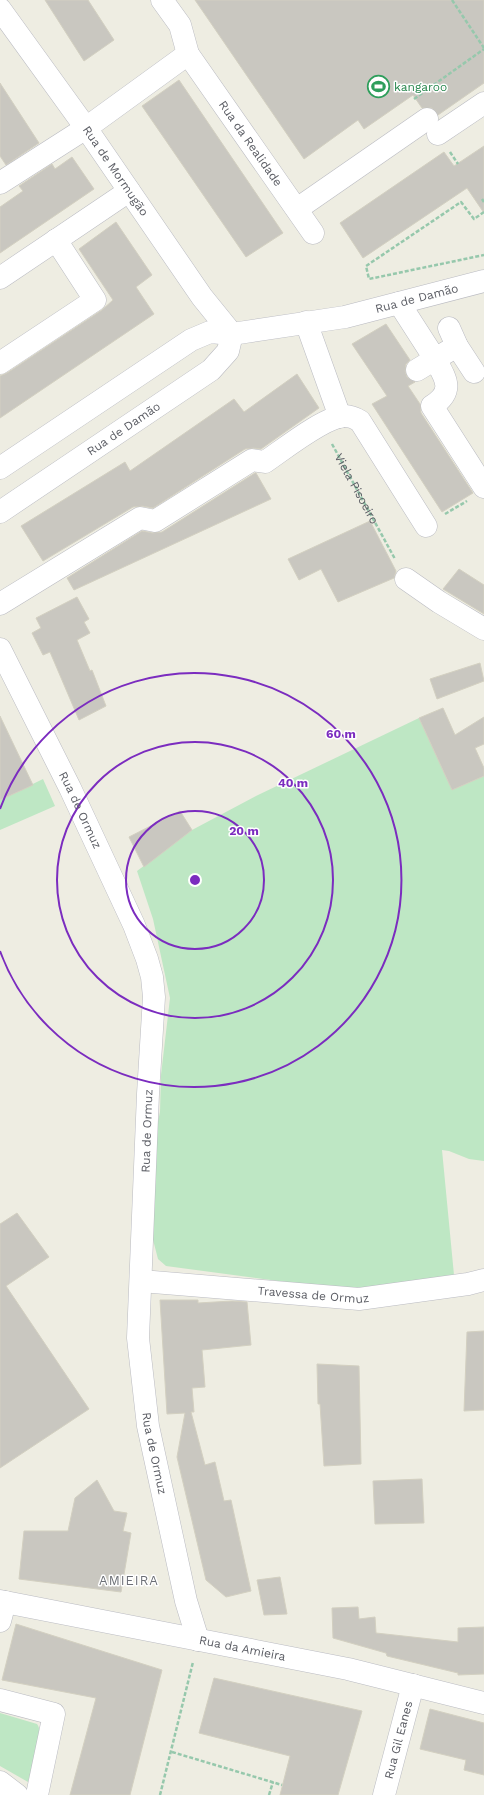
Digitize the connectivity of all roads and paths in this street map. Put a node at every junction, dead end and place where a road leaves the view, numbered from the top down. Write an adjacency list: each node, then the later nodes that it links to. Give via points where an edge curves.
1 (162, 0): 5 (street, Rua da Realidade, via 180,25)
2 (452, 0): 4 (path)
3 (0, 9): 7 (street, Rua de Mormugão)
4 (484, 48)
5 (188, 54): 7 (street); 10 (street, Rua da Realidade)
6 (484, 104): 10 (street, via 433,127)
7 (86, 128): 8 (street); 9 (street, Rua de Mormugão)
8 (0, 183)
9 (129, 191): 13 (street); 19 (street, Rua de Mormugão, via 202,296)
10 (297, 209): 12 (street, Rua da Realidade)
11 (484, 212): 14 (path, via 474,219 461,202 366,266 369,279)
12 (313, 233)
13 (56, 240): 15 (street); 20 (street, via 95,300)
14 (484, 255)
15 (0, 278)
16 (484, 282): 17 (street, Rua de Damão)
17 (399, 303): 18 (street, Rua de Damão, via 345,317); 21 (street)
18 (306, 322): 19 (street, Rua de Damão); 23 (street)
19 (232, 334): 24 (street, Rua de Damão, via 210,332 191,340); 26 (street, Rua de Damão, via 228,351 211,370)
20 (0, 363)
21 (426, 364): 22 (street, via 453,337); 25 (street, via 447,383 446,392 441,400 432,406)
22 (474, 372)
23 (330, 421): 27 (street, via 351,417 360,421); 28 (path, Viela Pisoeiro); 29 (street, via 265,462 252,460 155,521 140,518)
24 (0, 468)
25 (478, 492): 27 (path)
26 (0, 512)
27 (426, 526)
28 (406, 579): 30 (street)
29 (0, 604)
30 (484, 628)
31 (0, 649): 33 (street, Rua de Ormuz, via 70,788 134,925 152,977 154,997)
32 (484, 1280): 33 (street, Travessa de Ormuz, via 359,1299)
33 (141, 1281): 35 (street, Rua de Ormuz, via 138,1338 148,1426 186,1601)
34 (2, 1608): 35 (street, Rua da Amieira)
35 (198, 1640): 36 (street, Rua da Amieira, via 348,1669); 39 (path)
36 (413, 1685): 38 (street, Rua da Amieira); 47 (street, Rua Gil Eanes)
37 (0, 1700): 44 (street, via 54,1714)
38 (484, 1703)
39 (172, 1752): 41 (path); 45 (path)
40 (0, 1782): 43 (street)
41 (273, 1782): 42 (path); 46 (path)
42 (282, 1785)
43 (17, 1795)
44 (37, 1795)
45 (160, 1795)
46 (269, 1795)
47 (384, 1795)

